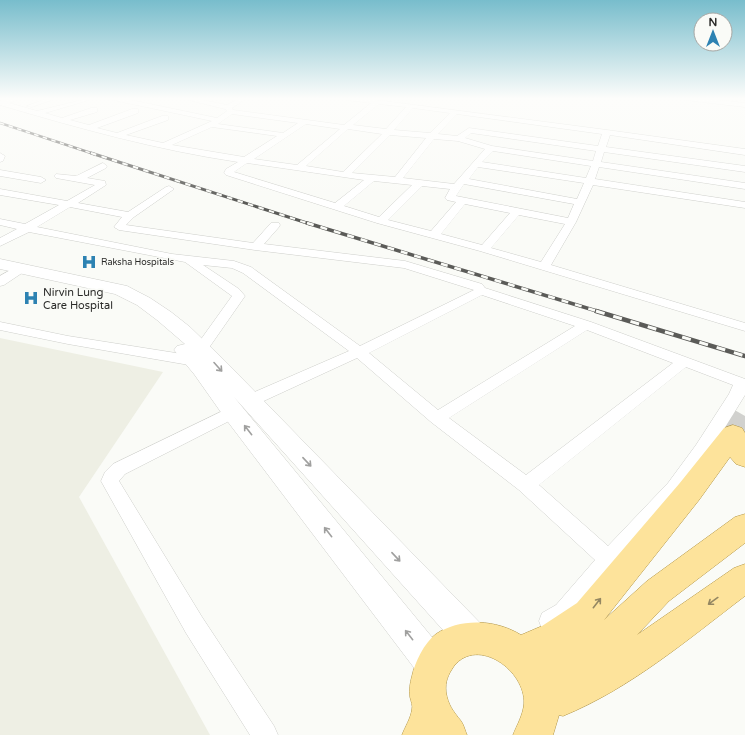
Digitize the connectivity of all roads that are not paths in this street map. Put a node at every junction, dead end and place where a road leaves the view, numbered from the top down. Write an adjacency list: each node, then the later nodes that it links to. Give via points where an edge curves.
1 (107, 132): 14 (street)
2 (125, 132): 14 (street)
3 (193, 132): 18 (street)
4 (266, 132): 15 (street)
5 (290, 132): 15 (street)
6 (340, 132): 26 (street)
7 (388, 132): 29 (street)
8 (391, 132): 16 (street)
9 (436, 132): 16 (street)
10 (466, 132): 17 (street)
11 (487, 132): 20 (street)
12 (607, 132): 20 (street)
13 (609, 132): 21 (street)
14 (118, 135): 18 (street)
15 (284, 136): 22 (street)
16 (432, 136): 17 (street); 34 (street)
17 (459, 139): 19 (street)
18 (164, 146): 22 (street)
19 (491, 148): 23 (street); 24 (street)
20 (600, 149): 24 (street); 27 (street)
21 (745, 152)
22 (244, 160): 26 (street); 45 (street, via 231,168 229,173)
23 (476, 164): 36 (street); 37 (street)
24 (595, 164): 36 (street); 38 (street)
25 (103, 166): 32 (street)
26 (299, 168): 29 (street)
27 (745, 169)
28 (0, 173): 33 (street)
29 (345, 175): 31 (street)
30 (59, 176): 32 (street)
31 (372, 178): 34 (street); 45 (street)
32 (77, 179): 43 (street, via 102,183)
33 (41, 180)
34 (397, 180): 35 (street)
35 (419, 183): 37 (street); 48 (street)
36 (589, 183): 42 (street); 44 (street)
37 (460, 184): 41 (street, via 450,198); 42 (street)
38 (745, 186)
39 (169, 189): 47 (street)
40 (0, 192): 43 (street)
41 (462, 200): 46 (street); 53 (street)
42 (579, 202): 50 (street)
43 (67, 204): 47 (street); 52 (street)
44 (745, 205)
45 (337, 207): 48 (street)
46 (516, 211): 50 (street); 56 (street)
47 (130, 215): 55 (street, via 119,226)
48 (381, 221): 53 (street)
49 (0, 222): 52 (street)
50 (570, 222): 58 (street)
51 (275, 225): 55 (street)
52 (28, 228): 54 (street); 57 (street)
53 (433, 236): 56 (street)
54 (0, 243)
55 (255, 247): 60 (street, via 406,265 478,287)
56 (484, 249): 58 (street)
57 (187, 259): 64 (street, via 234,265 247,270); 65 (street, via 239,296)
58 (544, 267): 63 (street)
59 (6, 272): 65 (main road, via 87,290 123,302)
60 (481, 291): 61 (street); 64 (street)
61 (586, 325): 66 (street); 68 (street)
62 (0, 326): 65 (street, via 68,340)
63 (745, 327)
64 (359, 352): 67 (street); 68 (street)
65 (198, 355): 67 (main road)
66 (683, 362): 70 (street); 72 (street, via 742,383 737,396 675,488)
67 (241, 406): 74 (main road, one-way to 74); 77 (main road, one-way to 67); 80 (street, via 119,470 110,481 194,625)
68 (437, 418): 70 (street)
69 (745, 457): 76 (main road, one-way to 69, via 554,638 589,614 733,434 741,454)
70 (526, 485): 72 (street)
71 (745, 526): 75 (main road, via 658,591)
72 (609, 559): 76 (street, via 564,612)
73 (745, 578): 78 (main road, one-way to 78, via 618,669)
74 (472, 638): 76 (main road, via 497,641); 77 (main road, via 448,646)
75 (605, 643): 76 (main road, via 583,652 544,660); 78 (main road)
76 (518, 654): 78 (main road, via 534,674)
77 (433, 665): 79 (main road, via 428,679 428,694)
78 (539, 713)
79 (434, 726)
80 (265, 735)

